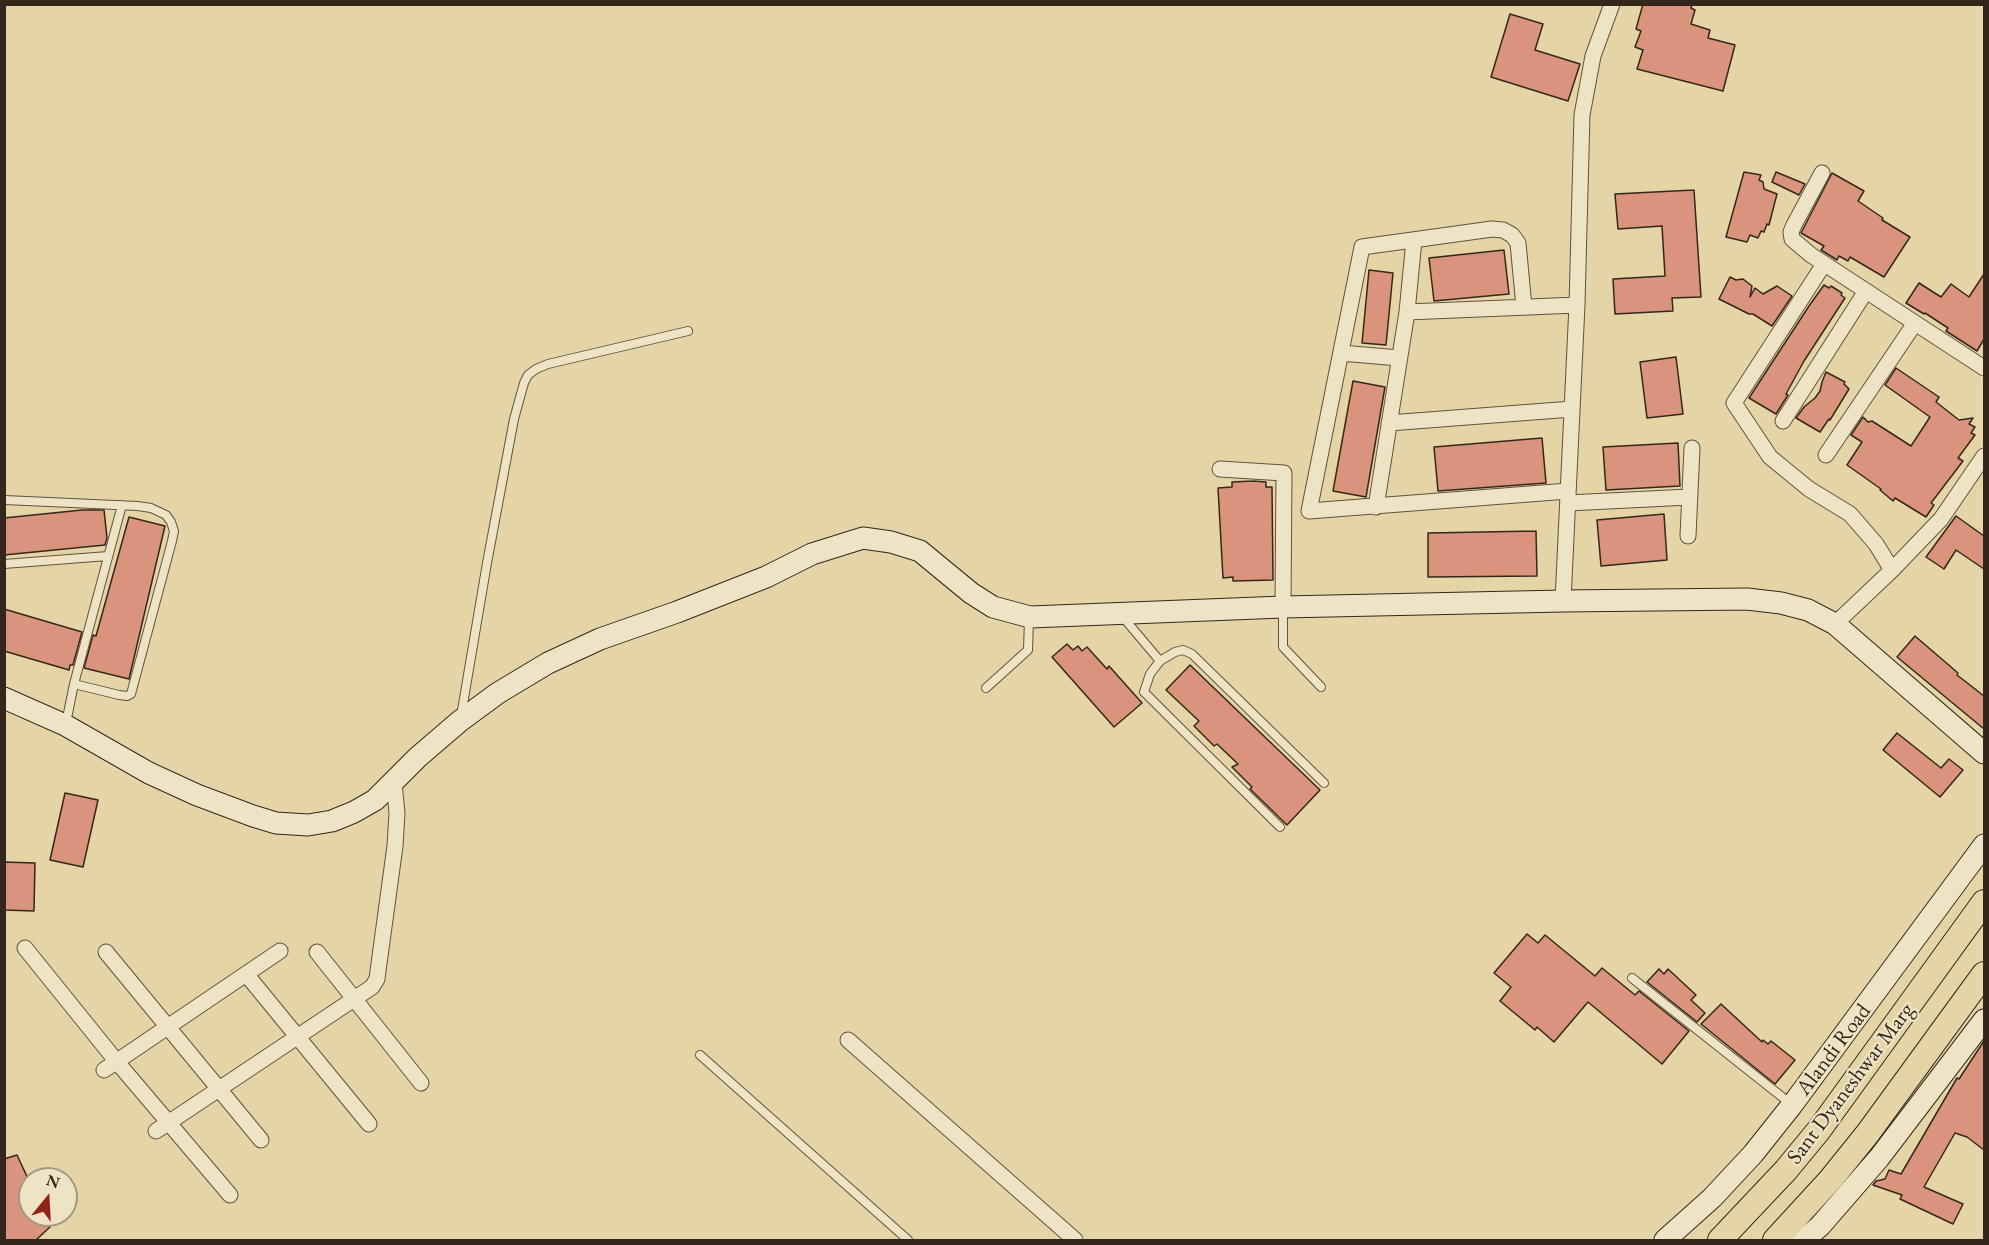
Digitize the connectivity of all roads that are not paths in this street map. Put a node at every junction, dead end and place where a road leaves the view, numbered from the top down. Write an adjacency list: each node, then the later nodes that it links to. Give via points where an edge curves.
1 (1612, 4): 6 (street, via 1593,56 1582,115)
2 (1822, 173): 4 (street, via 1791,232 1798,246)
3 (1414, 240): 7 (street, via 1492,229 1512,235 1518,243); 8 (street); 11 (street, via 1362,247)
4 (1824, 264): 5 (street); 29 (street, via 1734,403 1770,457 1809,489 1850,514 1876,543)
5 (1866, 291): 9 (street); 15 (street)
6 (1576, 305): 7 (street); 14 (street)
7 (1524, 307): 8 (street)
8 (1407, 312): 12 (street)
9 (1915, 323): 13 (street); 18 (street)
10 (688, 331): 40 (lane, via 548,364 528,375 512,430)
11 (1341, 353): 12 (street); 25 (street, via 1309,512)
12 (1399, 358): 16 (street)
13 (1984, 368)
14 (1572, 409): 16 (street); 21 (street)
15 (1783, 421)
16 (1389, 423): 25 (street)
17 (1692, 448): 22 (street)
18 (1826, 455)
19 (1984, 456): 29 (street, via 1941,519)
20 (1220, 470): 31 (street, via 1284,473)
21 (1568, 497): 22 (street); 25 (street); 30 (street)
22 (1689, 497): 26 (street)
23 (4, 500): 24 (lane)
24 (122, 505): 27 (lane); 36 (lane, via 151,508 166,515 174,531 134,689 127,696)
25 (1376, 507)
26 (1688, 536)
27 (108, 556): 28 (lane); 36 (lane)
28 (4, 564)
29 (1892, 570): 34 (street)
30 (1563, 602): 31 (street); 34 (street, via 1747,599 1808,610)
31 (1283, 607): 32 (street); 37 (lane, via 1283,647)
32 (1119, 613): 33 (street); 35 (lane)
33 (1029, 617): 38 (lane, via 1028,650); 40 (street, via 993,607 920,551 863,538 812,554 730,592 600,639 548,663)
34 (1834, 624): 42 (street)
35 (1160, 661): 44 (lane, via 1183,650 1192,654); 45 (lane, via 1144,692)
36 (74, 684): 41 (lane)
37 (1322, 687)
38 (986, 688)
39 (4, 698): 41 (street)
40 (460, 721): 43 (street)
41 (65, 724): 43 (street, via 159,777 276,823 308,825 332,821 375,800)
42 (1984, 753)
43 (394, 783): 55 (street, via 397,828 378,970 372,987)
44 (1324, 783)
45 (1280, 827)
46 (1984, 845): 64 (street, Alandi Road)
47 (1978, 910): 73 (main road, Sant Dyaneshwar Marg, via 1819,1130)
48 (25, 948): 61 (street)
49 (280, 951): 52 (street)
50 (106, 952): 57 (street)
51 (317, 952): 55 (street)
52 (246, 974): 57 (street); 58 (street)
53 (1984, 974): 74 (main road, via 1868,1133)
54 (1632, 978): 64 (lane)
55 (355, 1000): 58 (street); 62 (street)
56 (1984, 1020): 75 (street, via 1879,1158 1820,1226)
57 (168, 1027): 61 (street); 63 (street)
58 (298, 1038): 63 (street); 66 (street)
59 (848, 1040): 71 (street)
60 (700, 1055): 70 (lane)
61 (111, 1066): 65 (street)
62 (421, 1083)
63 (219, 1090): 65 (street); 68 (street)
64 (1792, 1105): 72 (street, Alandi Road, via 1712,1198)
65 (170, 1122): 67 (street); 69 (street)
66 (369, 1124)
67 (156, 1131)
68 (261, 1140)
69 (231, 1195)
70 (908, 1240)
71 (1075, 1240)
72 (1665, 1240)
73 (1720, 1240)
74 (1775, 1240)
75 (1800, 1240)

